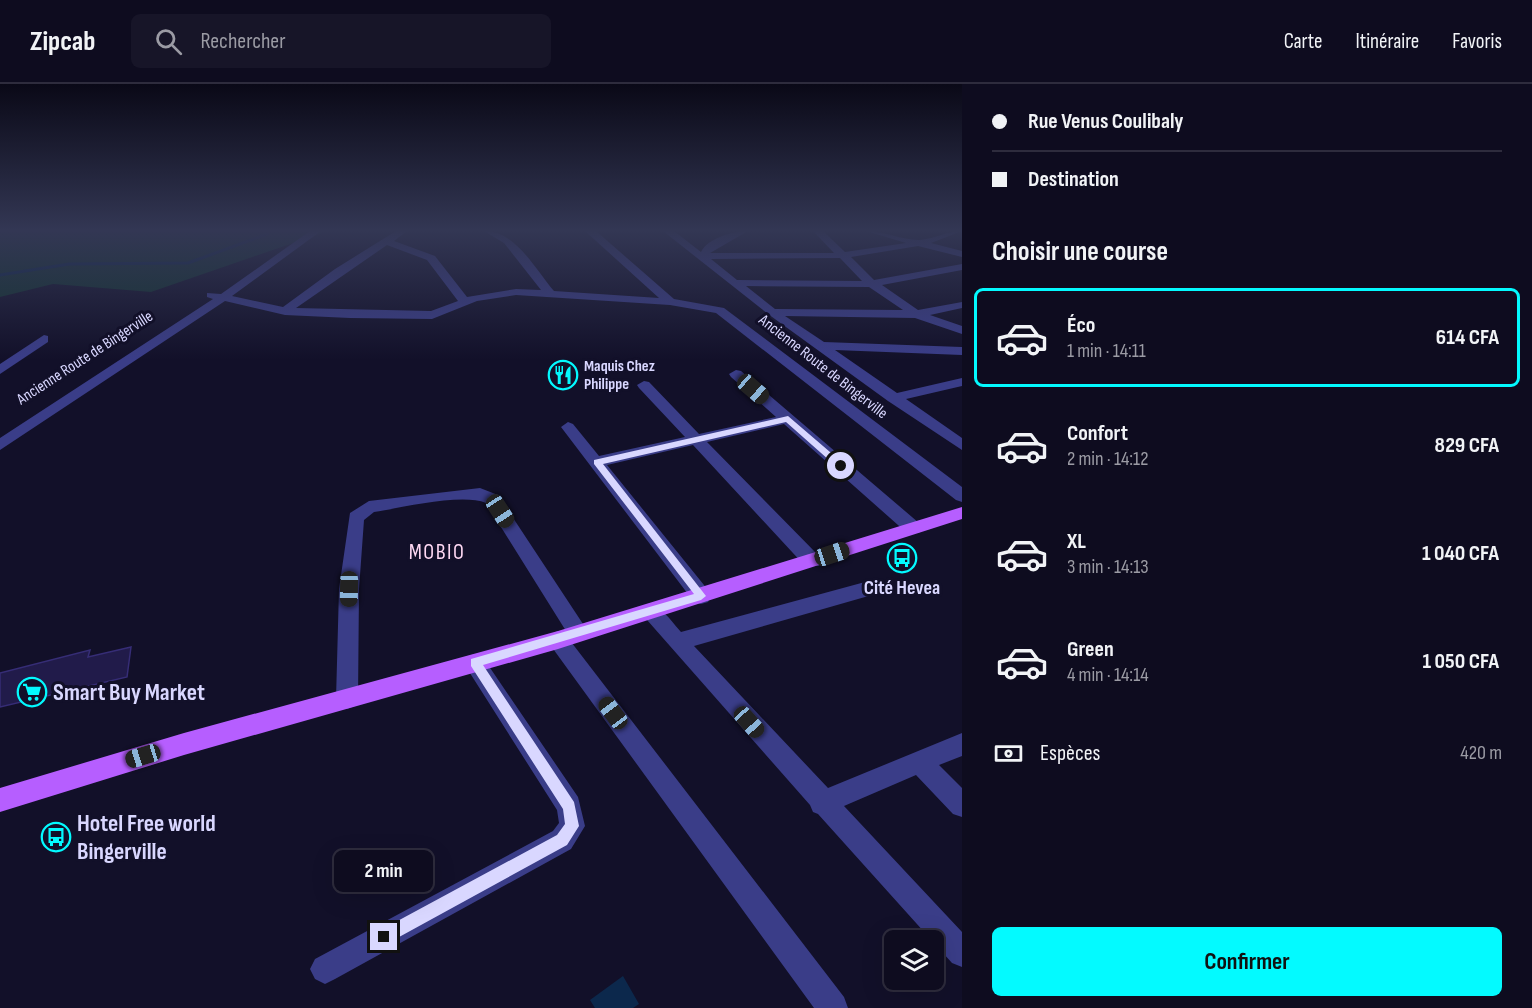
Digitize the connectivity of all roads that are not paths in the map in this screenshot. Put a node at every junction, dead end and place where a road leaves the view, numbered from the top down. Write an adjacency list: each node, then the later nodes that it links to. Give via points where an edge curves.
1 (247, 274): 13 (street, Ancienne Route de Bingerville)
2 (250, 274): 13 (street, Ancienne Route de Bingerville)
3 (337, 274): 17 (street)
4 (443, 274): 15 (street)
5 (534, 274): 12 (street)
6 (639, 274): 14 (street)
7 (723, 274): 10 (street)
8 (862, 274): 11 (street)
9 (924, 274): 11 (street)
10 (734, 283): 11 (street); 18 (street)
11 (872, 284): 19 (street)
12 (550, 294): 14 (street, Ancienne Route de Bingerville); 15 (street, Ancienne Route de Bingerville, via 498,294)
13 (217, 296): 17 (street, Ancienne Route de Bingerville); 31 (street, Ancienne Route de Bingerville); 33 (street, Ancienne Route de Bingerville)
14 (670, 302): 36 (street, Ancienne Route de Bingerville, via 708,307 728,315)
15 (465, 303): 17 (street, Ancienne Route de Bingerville, via 446,312 425,315)
16 (962, 305): 19 (street)
17 (285, 311)
18 (772, 312): 19 (street); 22 (street)
19 (916, 314): 20 (street)
20 (962, 330)
21 (44, 339): 24 (street)
22 (820, 346): 23 (street); 28 (street)
23 (962, 351)
24 (0, 370)
25 (736, 374): 29 (street)
26 (962, 382): 28 (street)
27 (644, 385): 32 (street)
28 (893, 398): 34 (street)
29 (788, 419): 32 (street); 38 (street)
30 (568, 427): 35 (street)
31 (0, 432)
32 (696, 439): 35 (street); 39 (street)
33 (0, 445)
34 (962, 445)
35 (597, 462): 41 (street)
36 (962, 496)
37 (962, 513): 38 (main road)
38 (913, 528): 39 (main road)
39 (812, 561): 41 (main road)
40 (865, 590): 44 (street)
41 (701, 596): 42 (main road)
42 (650, 612): 43 (main road); 44 (street)
43 (568, 636): 45 (main road); 46 (street, via 492,499 480,494 456,495 369,507 356,518 351,556); 54 (street)
44 (677, 642): 50 (street)
45 (475, 663): 46 (main road); 53 (street, via 569,806 572,826 562,840)
46 (347, 699): 49 (main road)
47 (962, 744): 48 (street)
48 (920, 762): 50 (street); 51 (street)
49 (0, 800)
50 (822, 803): 52 (street)
51 (962, 805)
52 (962, 953)
53 (325, 969)
54 (833, 1008)

